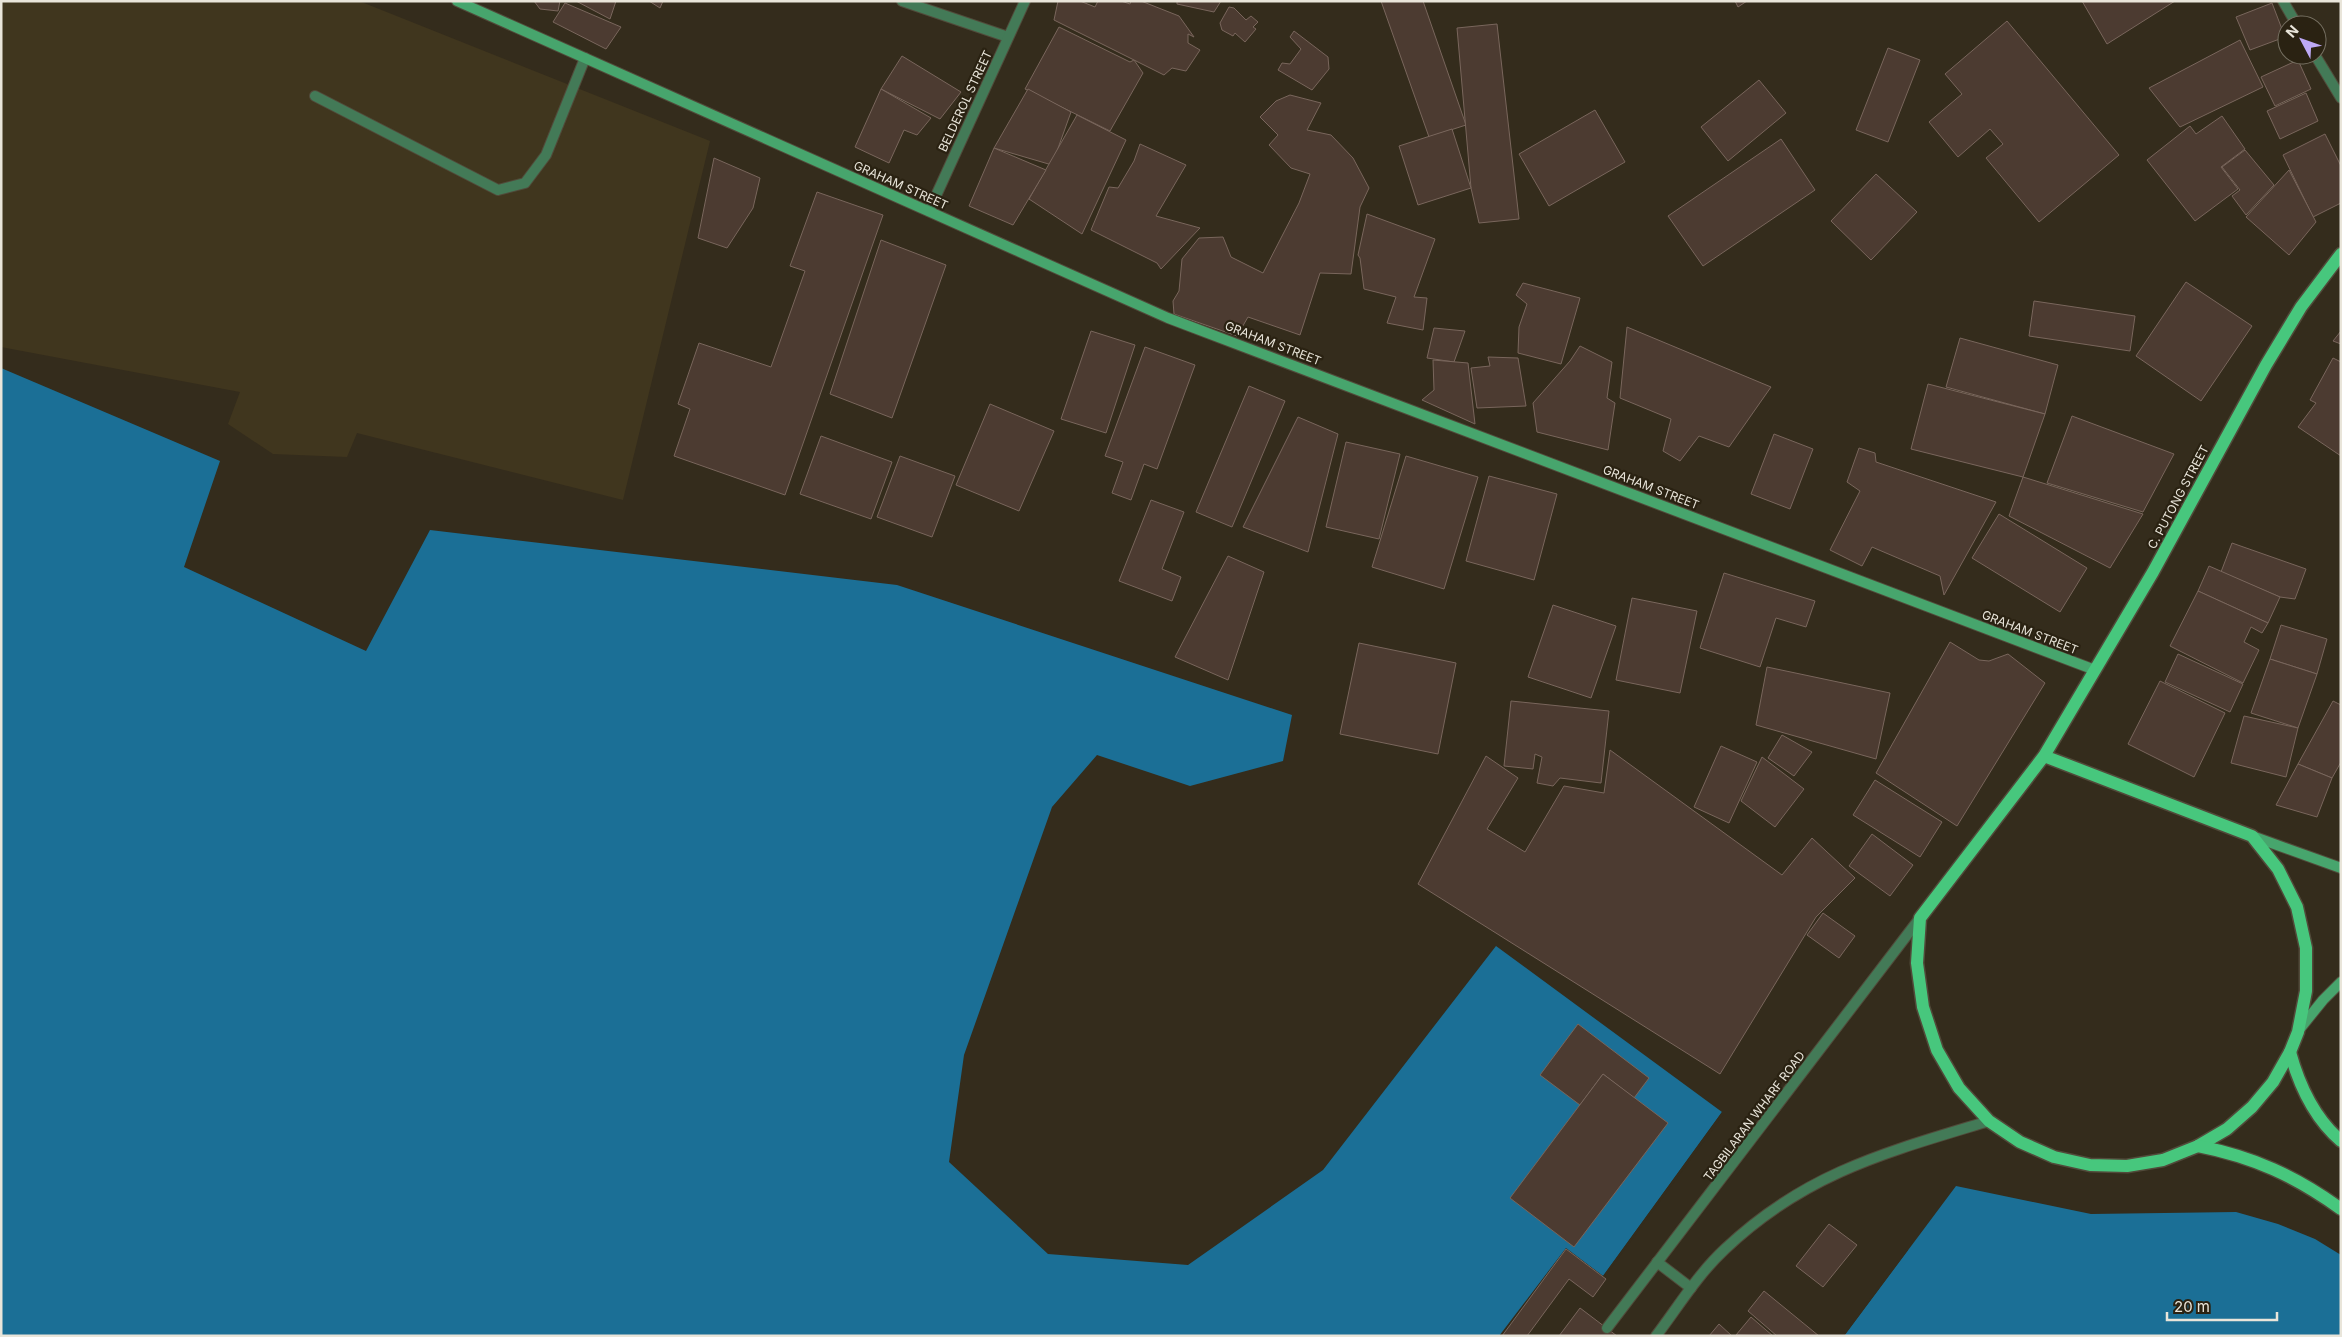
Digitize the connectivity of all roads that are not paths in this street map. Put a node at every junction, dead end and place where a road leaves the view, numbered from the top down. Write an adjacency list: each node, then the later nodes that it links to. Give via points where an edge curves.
1 (457, 1): 7 (main road, GRAHAM STREET)
2 (902, 1): 6 (street)
3 (1025, 1): 6 (street, BELDEROL STREET)
4 (2283, 1): 5 (street)
5 (2291, 15)
6 (1008, 37): 11 (street, BELDEROL STREET)
7 (585, 58): 9 (street, via 546,155 525,183 498,190); 11 (main road, GRAHAM STREET)
8 (2321, 65): 10 (street)
9 (315, 96)
10 (2341, 98)
11 (929, 211): 13 (main road, GRAHAM STREET, via 1168,318)
12 (2341, 254): 13 (main road, C. PUTONG STREET, via 2301,307 2266,365 2153,572)
13 (2095, 670): 14 (main road, C. PUTONG STREET)
14 (2044, 756): 15 (main road); 17 (main road, C. PUTONG STREET)
15 (2252, 836): 16 (main road); 19 (main road, via 2278,870 2296,907 2306,948 2306,991)
16 (2341, 868)
17 (1920, 918): 21 (main road, via 1917,963 1922,1007 1937,1050 1960,1088); 25 (street, TAGBILARAN WHARF ROAD)
18 (2341, 982): 19 (main road)
19 (2298, 1032): 20 (main road)
20 (2290, 1052): 22 (main road, via 2296,1075 2307,1097 2320,1118); 23 (main road, via 2273,1082 2252,1107 2227,1129)
21 (1989, 1121): 23 (main road, via 2020,1142 2054,1157 2090,1165 2127,1166 2163,1160); 26 (street, via 1890,1151 1810,1185 1761,1217 1723,1250)
22 (2341, 1141)
23 (2198, 1146): 24 (main road, via 2249,1158 2273,1168)
24 (2341, 1209)
25 (1657, 1262): 26 (street); 27 (street, TAGBILARAN WHARF ROAD)
26 (1691, 1288): 28 (street)
27 (1607, 1328)
28 (1656, 1336)

